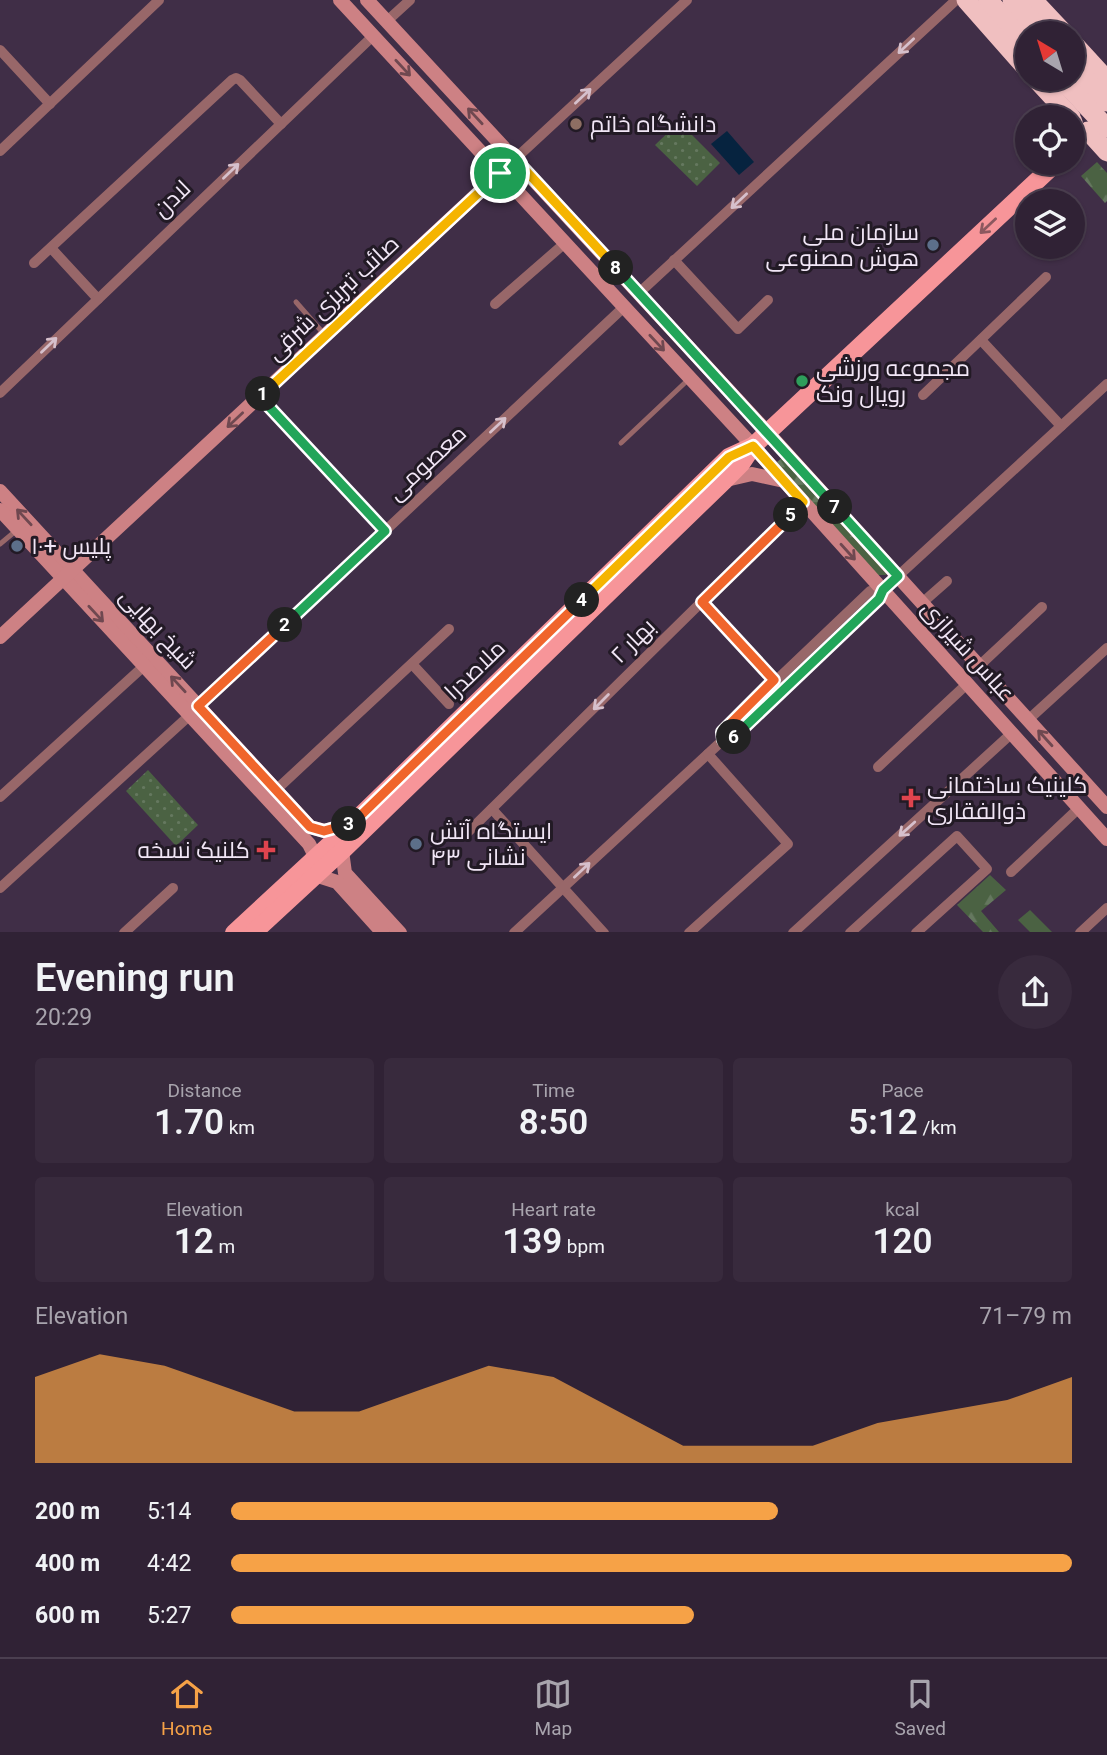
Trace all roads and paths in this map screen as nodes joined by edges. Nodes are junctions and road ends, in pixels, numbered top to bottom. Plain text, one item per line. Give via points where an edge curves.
1 (159, 0) edge
2 (340, 0) edge
3 (367, 0) edge
4 (410, 0) edge
5 (687, 0) edge
6 (956, 0) edge
7 (966, 0) edge
8 (988, 0) edge
9 (1012, 0) edge
10 (1037, 4) edge
11 (387, 21) junction
12 (1032, 21) edge
13 (1041, 21) edge
14 (1053, 21) edge
15 (1015, 28) edge
16 (373, 36) junction
17 (1002, 40) junction
18 (1015, 42) edge
19 (0, 50) edge
20 (1015, 55) edge
21 (1085, 56) edge
22 (1085, 78) edge
23 (1107, 80) edge
24 (1047, 91) edge
25 (1107, 102) edge
26 (50, 104) junction
27 (1060, 105) edge
28 (1107, 114) edge
29 (281, 124) junction
30 (1085, 132) edge
31 (1085, 136) edge
32 (0, 151) edge
33 (1107, 152) edge
34 (515, 159) junction
35 (500, 173) junction
36 (1043, 175) edge
37 (565, 243) junction
38 (51, 248) junction
39 (674, 260) junction
40 (34, 263) dead end
41 (1046, 277) dead end
42 (639, 293) junction
43 (98, 299) junction
44 (768, 300) dead end
45 (296, 302) dead end
46 (495, 304) dead end
47 (624, 307) junction
48 (326, 336) junction
49 (981, 340) junction
50 (690, 378) junction
51 (1107, 384) edge
52 (0, 393) edge
53 (923, 395) dead end
54 (260, 397) junction
55 (1061, 426) junction
56 (768, 433) junction
57 (621, 443) dead end
58 (753, 446) junction
59 (785, 451) junction
60 (771, 466) junction
61 (724, 481) junction
62 (785, 481) junction
63 (0, 491) edge
64 (803, 502) junction
65 (0, 510) edge
66 (18, 529) junction
67 (385, 531) junction
68 (0, 544) edge
69 (69, 575) junction
70 (898, 576) junction
71 (947, 581) dead end
72 (883, 590) junction
73 (702, 602) junction
74 (922, 603) junction
75 (1042, 607) dead end
76 (449, 629) dead end
77 (0, 637) edge
78 (1107, 648) edge
79 (412, 664) junction
80 (144, 666) junction
81 (979, 666) junction
82 (774, 680) junction
83 (967, 684) junction
84 (783, 690) junction
85 (449, 704) dead end
86 (194, 711) junction
87 (1028, 720) junction
88 (1012, 733) junction
89 (723, 740) junction
90 (708, 754) junction
91 (238, 758) junction
92 (878, 767) dead end
93 (276, 790) junction
94 (0, 797) edge
95 (1107, 807) edge
96 (1079, 808) junction
97 (492, 809) junction
98 (353, 823) junction
99 (324, 831) junction
100 (466, 834) dead end
101 (1107, 839) edge
102 (310, 845) junction
103 (342, 857) junction
104 (317, 872) junction
105 (1011, 872) dead end
106 (563, 887) junction
107 (0, 888) edge
108 (173, 888) dead end
109 (1107, 908) edge
110 (125, 932) edge
111 (235, 932) edge
112 (254, 932) edge
113 (382, 932) edge
114 (399, 932) edge
115 (515, 932) edge
116 (603, 932) edge
117 (690, 932) edge
118 (796, 932) edge
119 (851, 932) edge
120 (917, 932) edge
121 (1081, 932) edge

1 - 26 street
2 - 16 main road, عباس شیرازی
3 - 11 main road, عباس شیرازی
4 - 11 street
34 -> 5 street
6 -> 39 street
7 - 17 highway
8 - 15 highway, bridge
9 - 12 highway, bridge
10 - 13 highway
10 - 14 highway
34 -> 11 main road, عباس شیرازی
16 - 29 street, لادن
16 -> 35 main road, عباس شیرازی
17 - 18 highway
17 - 20 highway
19 - 26 street
21 - 23 highway
22 - 25 highway
24 - 27 highway
26 - 32 street
28 - 30 main road
29 - 38 street via 240,80 232,80
43 -> 29 street, لادن
31 - 33 highway
34 - 35 main road, صائب تبریزی شرقی
34 - 42 main road, عباس شیرازی
35 - 37 main road, عباس شیرازی
35 - 48 main road, صائب تبریزی شرقی
36 -> 56 main road, ملاصدرا
37 - 46 street
37 - 47 main road, عباس شیرازی
38 - 40 street
38 - 43 street
39 - 42 street
39 - 44 street via 738,329
41 - 49 street
42 - 56 main road, عباس شیرازی
52 -> 43 street, لادن
45 - 48 lane
47 -> 50 main road, عباس شیرازی
67 -> 47 street, معصومی
48 - 54 main road, صائب تبریزی شرقی
49 - 53 street
49 - 55 street
50 - 57 lane
50 - 58 main road, عباس شیرازی
51 - 55 street
54 - 67 street
54 -> 69 main road, صائب تبریزی شرقی
55 - 70 street
56 - 58 main road, ملاصدرا
56 - 59 main road, عباس شیرازی
58 - 60 main road, عباس شیرازی
58 - 61 main road, ملاصدرا
58 - 98 main road, ملاصدرا via 729,457
59 - 60 main road via 774,454
59 - 70 main road, عباس شیرازی
60 - 62 main road, عباس شیرازی
61 - 62 main road via 752,474
61 - 103 main road, ملاصدرا
62 - 64 main road, عباس شیرازی
69 -> 63 main road, شیخ بهایی
64 -> 72 main road, عباس شیرازی
64 - 73 street, بهار ۲
65 - 66 main road, شیخ بهایی
66 - 68 lane
66 - 69 main road, شیخ بهایی
67 - 86 street, معصومی
69 - 77 main road, صائب تبریزی شرقی
69 -> 80 main road, شیخ بهایی
86 -> 69 main road, شیخ بهایی
70 - 72 main road
70 - 74 main road, عباس شیرازی
71 - 74 street
72 - 82 street via 870,591
72 - 83 main road, عباس شیرازی
72 - 84 street via 879,599
73 - 82 street
73 -> 97 street, بهار ۲
74 - 81 main road, عباس شیرازی
75 - 81 street
76 - 79 street
78 - 87 street
79 - 85 street
79 - 93 street
80 - 86 main road, شیخ بهایی
80 - 94 street
81 - 87 main road, عباس شیرازی
82 - 84 street
82 - 89 street via 722,732
83 - 88 main road, عباس شیرازی
83 - 92 street
84 - 89 street via 731,739
86 - 91 main road, شیخ بهایی
86 - 107 street, معصومی
95 -> 87 main road, عباس شیرازی
88 - 96 main road, عباس شیرازی
88 -> 118 street
89 - 90 street
106 -> 90 street
90 - 117 street via 788,844
91 - 93 main road, شیخ بهایی
91 - 102 main road, شیخ بهایی
93 - 99 main road, شیخ بهایی via 310,827
96 - 101 main road, عباس شیرازی
96 - 105 street
97 - 100 street, بهار ۲
97 - 106 street
98 - 99 main road
98 - 104 main road, ملاصدرا
99 - 102 main road
102 - 104 main road
103 - 104 main road, ملاصدرا
103 - 114 main road via 345,873
104 - 111 main road, ملاصدرا
104 - 112 main road, ملاصدرا
104 - 113 main road via 337,881
106 - 115 street
106 - 116 street
108 - 110 street
109 - 121 street
119 - 120 street via 957,836 987,869

